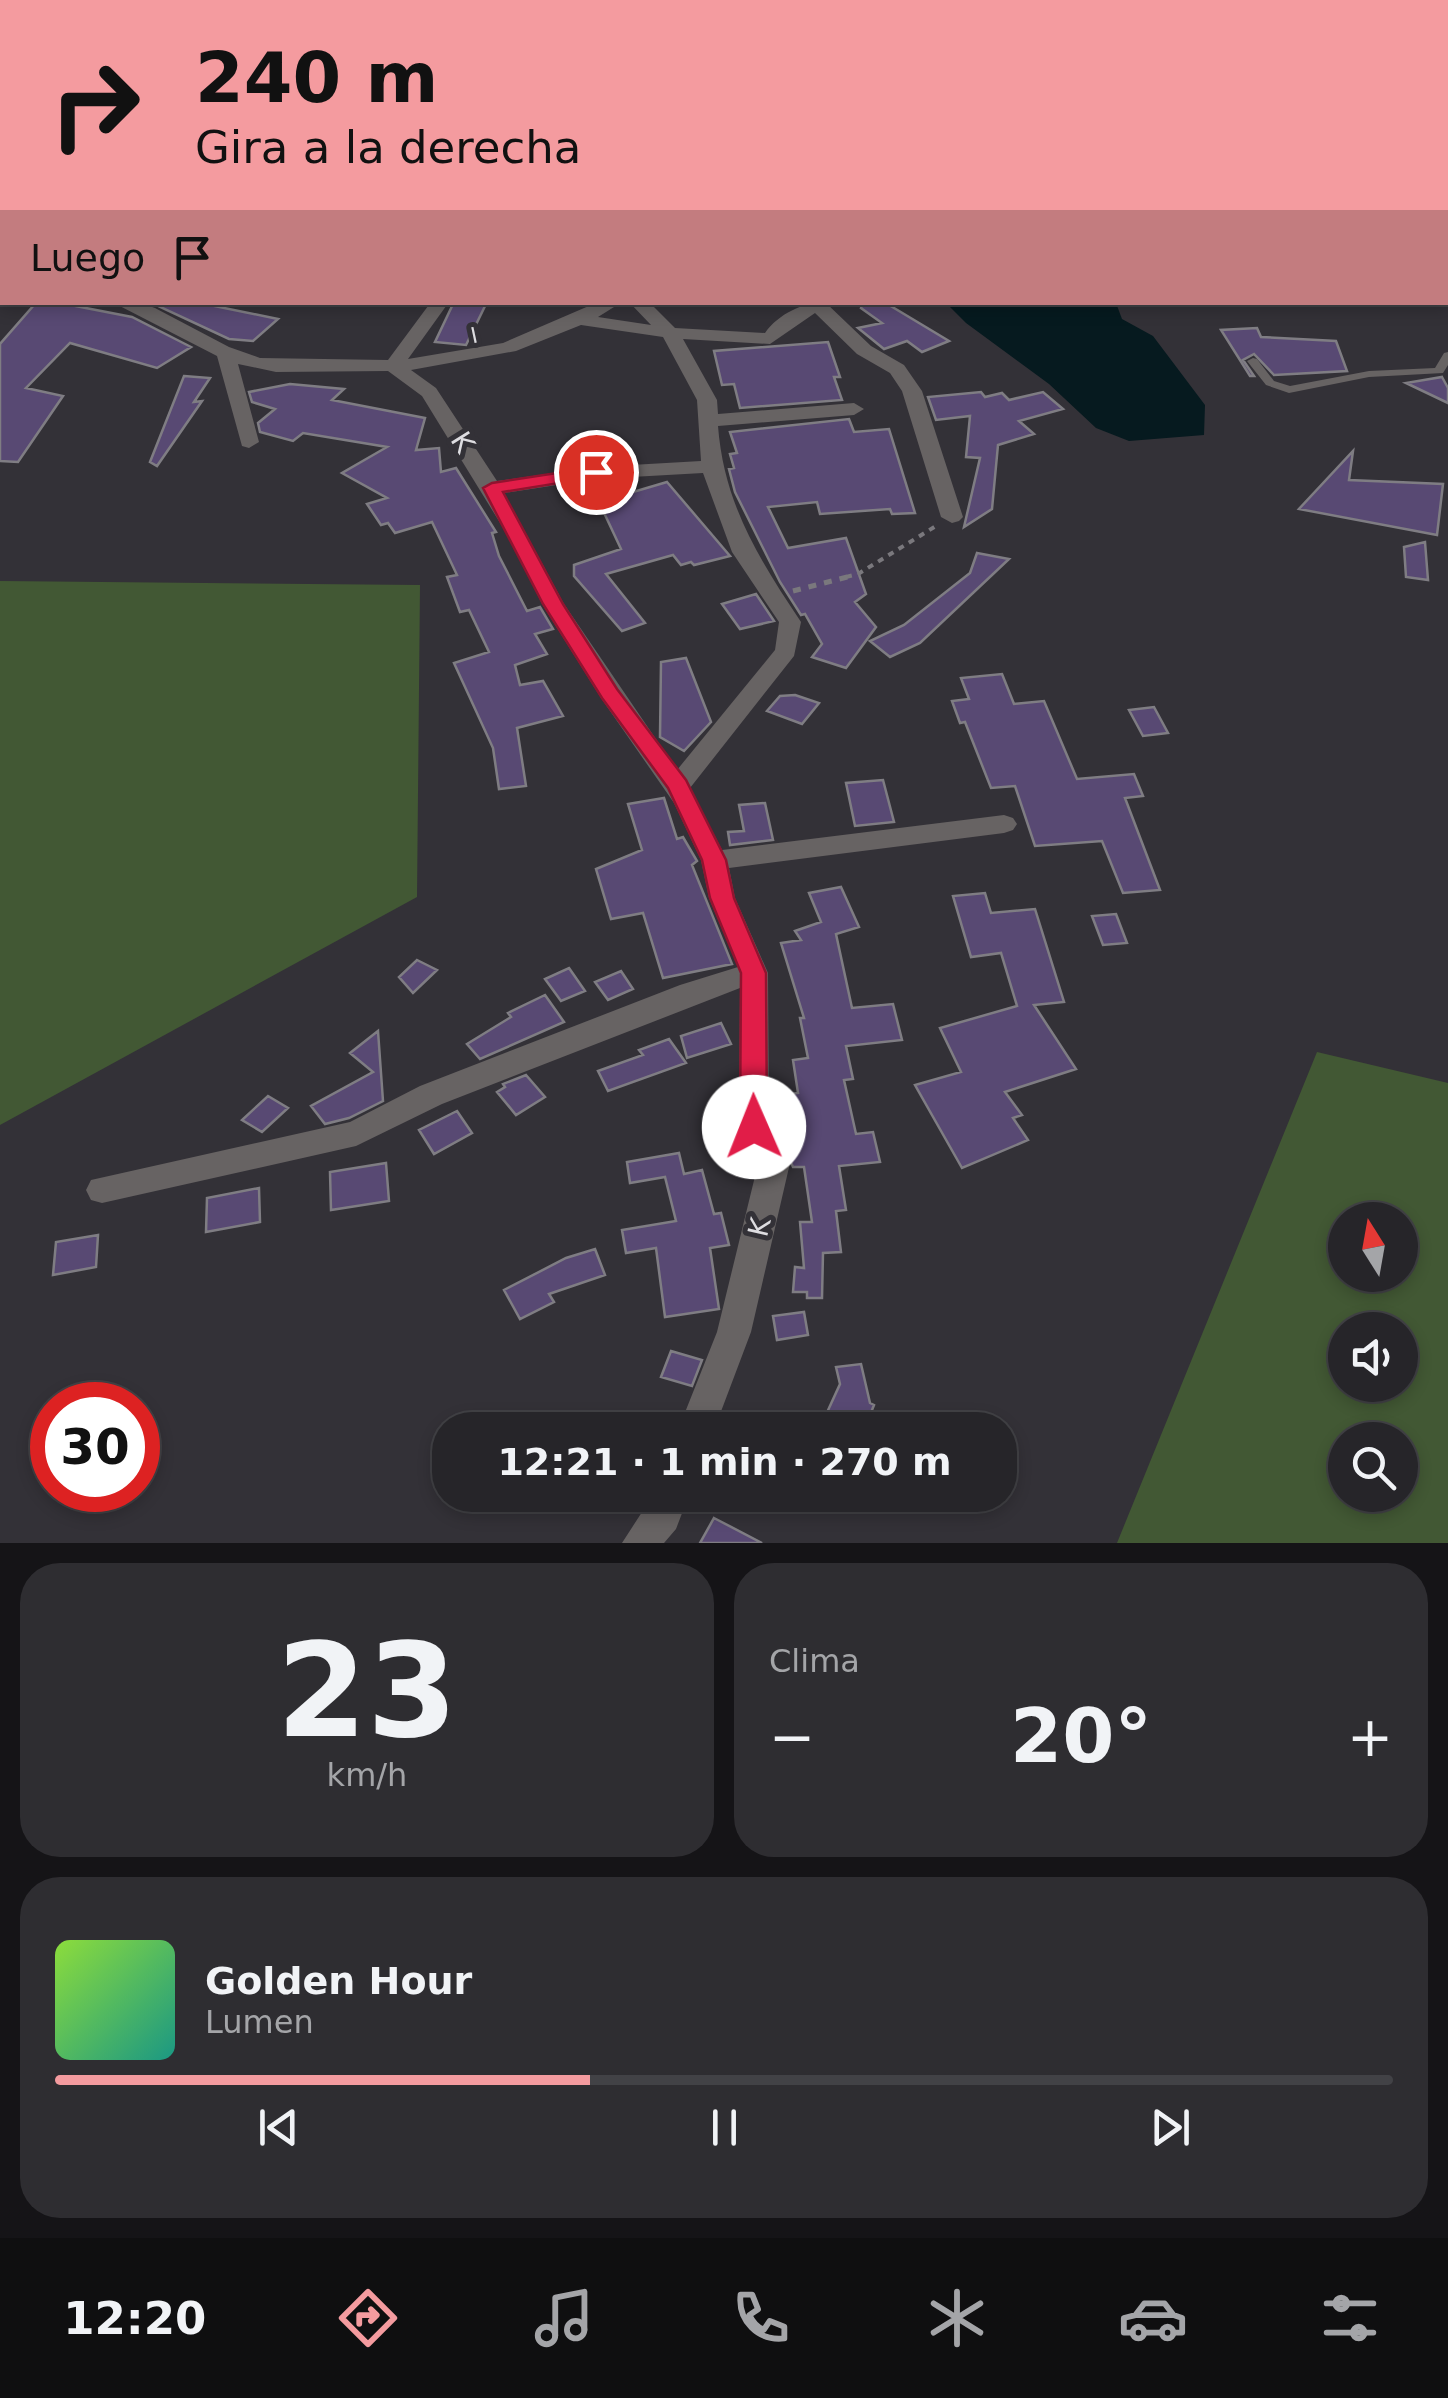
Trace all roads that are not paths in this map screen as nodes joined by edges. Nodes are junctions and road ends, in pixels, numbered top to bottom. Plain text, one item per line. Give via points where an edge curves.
1 (129, 305) edge
2 (438, 305) edge
3 (608, 305) edge
4 (641, 305) edge
5 (813, 305) edge
6 (816, 305) edge
7 (581, 320) junction
8 (670, 333) junction
9 (226, 354) junction
10 (1448, 355) edge
11 (1253, 361) dead end
12 (394, 366) junction
13 (854, 409) dead end
14 (708, 422) junction
15 (249, 442) dead end
16 (711, 466) junction
17 (492, 488) junction
18 (952, 517) road end
19 (678, 785) junction
20 (1004, 824) dead end
21 (714, 860) junction
22 (754, 973) junction
23 (102, 1190) dead end
24 (703, 1412) edge
25 (665, 1512) edge
26 (640, 1543) edge

1 - 9 street, I
2 - 12 street
3 - 7 street, I
4 - 8 street
5 - 8 street via 770,339
6 - 18 street via 864,350 897,370 912,391
7 - 8 street
7 - 12 street, I via 469,360
8 - 14 street via 707,400
9 - 12 street, I via 260,364
9 - 15 street
10 - 11 lane via 1439,371 1368,374 1289,390 1270,383
12 - 17 street, K via 429,392
13 - 14 street
14 - 16 street
16 - 17 street via 596,472
16 - 19 street via 743,552 790,622 786,651
17 - 19 street, K via 609,694
19 - 21 street, K
20 - 21 street
21 - 22 street, K via 722,898
22 - 23 street via 431,1095 356,1133
22 - 24 street, K via 754,1127 774,1164 734,1332
25 - 26 street

